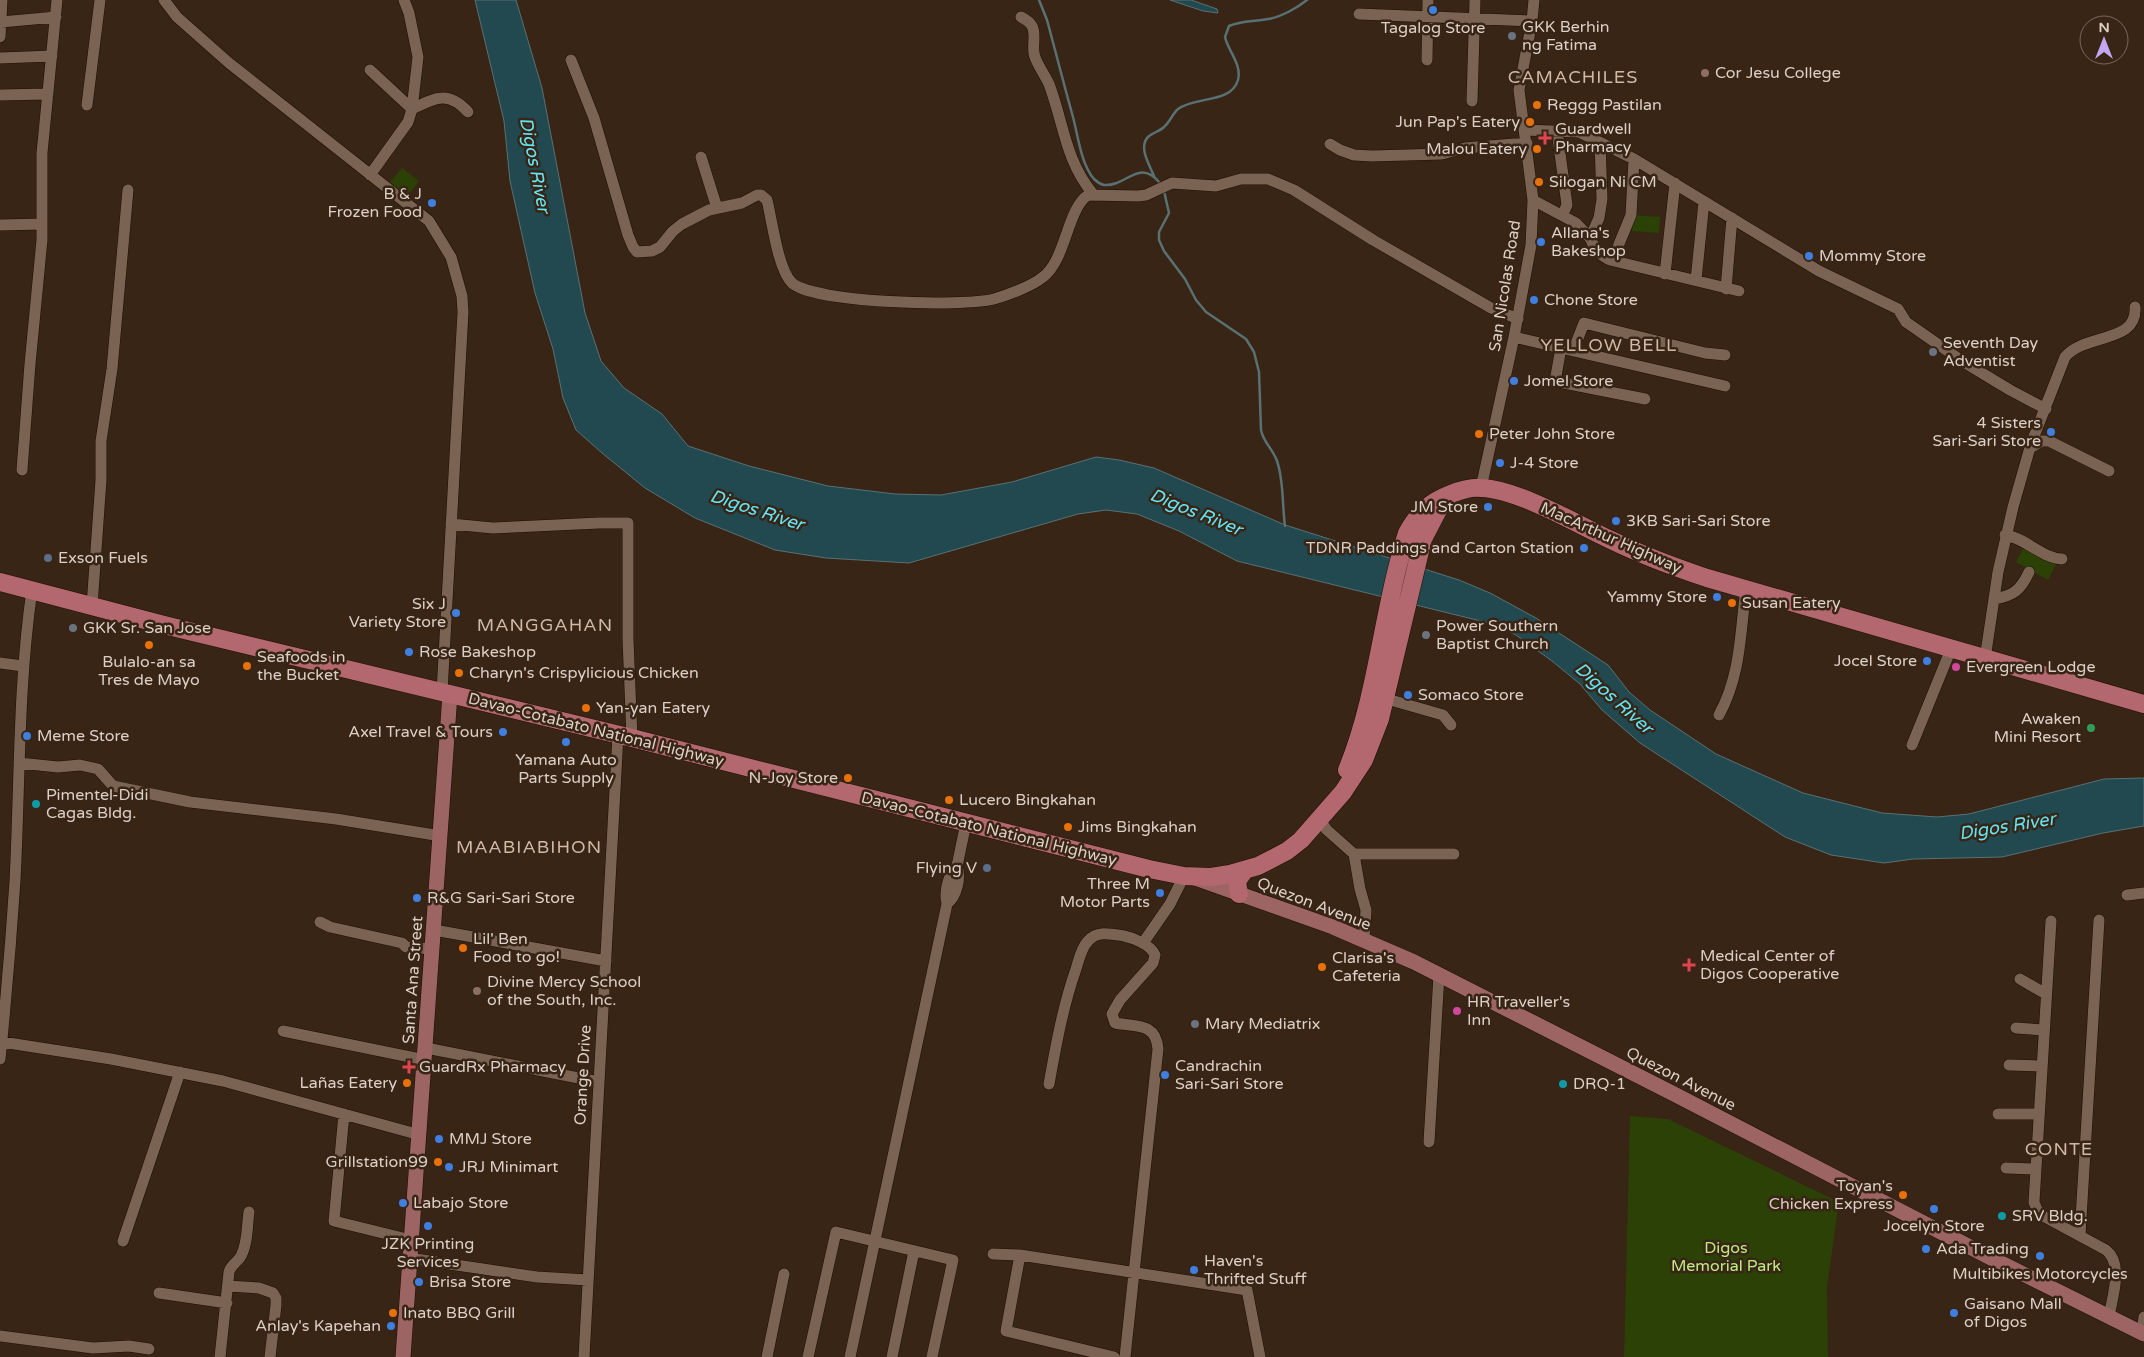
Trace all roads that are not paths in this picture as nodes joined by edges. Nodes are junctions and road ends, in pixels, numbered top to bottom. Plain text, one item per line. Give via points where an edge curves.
1 (2, 0) edge
2 (57, 0) edge
3 (100, 0) edge
4 (164, 0) edge
5 (404, 0) edge
6 (1428, 0) edge
7 (1475, 0) edge
8 (1534, 0) edge
9 (1359, 14) dead end
10 (56, 17) junction
11 (1020, 17) dead end
12 (1428, 17) junction
13 (1474, 18) junction
14 (1532, 21) junction
15 (1, 22) edge
16 (0, 37) edge
17 (52, 56) junction
18 (0, 58) edge
19 (571, 60) dead end
20 (1427, 60) dead end
21 (370, 70) dead end
22 (48, 94) junction
23 (0, 95) edge
24 (1472, 101) dead end
25 (87, 105) dead end
26 (412, 109) junction
27 (468, 112) dead end
28 (1524, 130) junction
29 (1557, 131) junction
30 (1527, 143) junction
31 (1600, 143) junction
32 (1330, 144) dead end
33 (701, 158) dead end
34 (1634, 159) junction
35 (370, 175) junction
36 (1675, 183) junction
37 (128, 190) dead end
38 (1093, 194) junction
39 (1533, 200) junction
40 (1704, 202) junction
41 (717, 208) junction
42 (1563, 214) junction
43 (1732, 218) junction
44 (42, 224) junction
45 (0, 225) edge
46 (1590, 238) junction
47 (1615, 261) junction
48 (1665, 274) junction
49 (1696, 280) junction
50 (1726, 289) junction
51 (1739, 290) dead end
52 (2135, 307) dead end
53 (1518, 319) junction
54 (1514, 337) junction
55 (1567, 349) junction
56 (1725, 356) dead end
57 (1725, 386) dead end
58 (1645, 399) dead end
59 (2046, 409) junction
60 (2030, 448) junction
61 (22, 470) dead end
62 (2109, 471) dead end
63 (1482, 488) junction
64 (451, 524) junction
65 (2005, 535) junction
66 (2062, 559) dead end
67 (2029, 572) dead end
68 (0, 582) edge
69 (1746, 589) junction
70 (32, 590) junction
71 (1994, 599) junction
72 (92, 606) junction
73 (1951, 649) junction
74 (1986, 659) junction
75 (0, 662) edge
76 (24, 666) junction
77 (446, 693) junction
78 (1379, 696) junction
79 (2144, 704) edge
80 (1719, 715) dead end
81 (1451, 725) dead end
82 (625, 737) junction
83 (1912, 746) dead end
84 (19, 763) junction
85 (1325, 814) junction
86 (966, 823) junction
87 (440, 836) junction
88 (1354, 854) junction
89 (1454, 854) dead end
90 (1245, 870) junction
91 (1188, 877) junction
92 (2144, 893) edge
93 (1239, 894) junction
94 (2127, 896) dead end
95 (2099, 920) dead end
96 (2051, 921) dead end
97 (320, 922) dead end
98 (434, 930) junction
99 (1364, 941) junction
100 (1143, 943) junction
101 (433, 949) junction
102 (606, 961) junction
103 (1439, 975) junction
104 (2020, 979) dead end
105 (2046, 994) junction
106 (2016, 1028) dead end
107 (2043, 1030) junction
108 (283, 1031) dead end
109 (2, 1042) junction
110 (426, 1054) junction
111 (0, 1059) edge
112 (2009, 1065) dead end
113 (2041, 1066) junction
114 (180, 1072) junction
115 (599, 1082) junction
116 (1049, 1084) dead end
117 (344, 1114) junction
118 (1998, 1114) dead end
119 (2039, 1114) junction
120 (420, 1135) junction
121 (1429, 1142) dead end
122 (2006, 1168) dead end
123 (2036, 1169) junction
124 (249, 1212) dead end
125 (2080, 1235) junction
126 (411, 1240) junction
127 (123, 1241) dead end
128 (875, 1241) junction
129 (914, 1251) junction
130 (993, 1254) dead end
131 (1020, 1255) junction
132 (409, 1258) junction
133 (784, 1274) dead end
134 (1134, 1274) junction
135 (588, 1280) junction
136 (228, 1286) junction
137 (159, 1293) dead end
138 (227, 1303) junction
139 (2109, 1317) junction
140 (2144, 1317) edge
141 (2143, 1334) edge
142 (0, 1336) edge
143 (149, 1349) dead end
144 (220, 1357) edge
145 (270, 1357) edge
146 (403, 1357) edge
147 (584, 1357) edge
148 (767, 1357) edge
149 (808, 1357) edge
150 (850, 1357) edge
151 (892, 1357) edge
152 (932, 1357) edge
153 (1114, 1357) edge
154 (1125, 1357) edge
155 (1260, 1357) edge

1 - 15 street
2 - 10 street
3 - 25 street
4 - 35 street via 177,17 229,63
5 - 26 street via 418,57
6 - 12 street
7 - 13 street
8 - 14 street, San Nicolas Road
9 - 12 street
10 - 15 street
10 - 17 street
11 - 38 street via 1032,26 1034,56 1049,84 1074,165
12 - 13 street
12 - 20 street
13 - 14 street
13 - 24 street
14 - 28 street, San Nicolas Road via 1519,80
15 - 16 street
17 - 18 street
17 - 22 street
19 - 41 street via 594,118 628,235 637,252 660,247 682,224
21 - 26 street
22 - 23 street
22 - 44 street via 42,153
26 - 27 street via 444,97 453,99
26 - 35 street via 408,122
28 - 29 street
28 - 30 street, San Nicolas Road
29 - 31 street via 1579,132
29 - 42 street via 1567,205
30 - 32 street via 1464,148 1442,154 1372,156 1354,154
30 - 39 street, San Nicolas Road
31 - 34 street
31 - 46 street via 1602,199 1599,218
33 - 41 street
34 - 36 street
34 - 47 street via 1631,215
35 - 64 street via 429,221 451,257 462,296
36 - 40 street
36 - 48 street
37 - 72 street via 112,369 100,442 101,480
38 - 41 street via 1080,202 1057,259 1043,277 1005,295 978,301 860,300 798,288 782,267 764,196 757,195 742,203
38 - 53 street via 1138,196 1172,183 1216,186 1241,179 1268,179 1294,190 1491,308
39 - 42 street
39 - 53 street, San Nicolas Road via 1531,245
40 - 43 street
40 - 49 street
42 - 46 street
43 - 50 street
43 - 59 street via 1819,271 1898,309 1906,322 1962,361
44 - 45 street
44 - 61 street
46 - 47 street via 1602,256
47 - 48 street
48 - 49 street
49 - 50 street
50 - 51 street
52 - 59 street via 2133,320 2124,331 2071,350 2063,362
53 - 54 street, San Nicolas Road
54 - 55 street
54 - 63 street, San Nicolas Road
55 - 56 street via 1584,323
55 - 57 street
55 - 58 street via 1556,376 1559,382
59 - 60 street
60 - 62 street via 2049,441
60 - 65 street
63 - 69 highway, MacArthur Highway via 1508,492 1655,560
63 - 78 highway, MacArthur Highway via 1465,489 1430,504 1407,534 1408,559
64 - 77 street
64 - 82 street, Orange Drive via 493,528 628,523
65 - 66 street via 2014,536
65 - 71 street
67 - 71 street via 2014,594
68 - 70 highway, Davao-Cotabato National Highway
69 - 73 highway, MacArthur Highway
69 - 80 street via 1737,667
70 - 72 highway, Davao-Cotabato National Highway
70 - 76 street
71 - 74 street
72 - 77 highway, Davao-Cotabato National Highway
73 - 74 highway, MacArthur Highway
73 - 83 street
74 - 79 highway, MacArthur Highway
75 - 76 street
76 - 84 street
77 - 82 highway, Davao-Cotabato National Highway
77 - 87 main road, Santa Ana Street
78 - 81 street via 1443,715
78 - 85 highway, MacArthur Highway
82 - 86 highway, Davao-Cotabato National Highway
82 - 102 street, Orange Drive
84 - 87 street via 58,767 80,765 98,769 113,786 190,802 336,819
84 - 109 street via 14,889
85 - 88 street via 1327,830
85 - 90 highway, MacArthur Highway via 1287,851
86 - 91 highway, Davao-Cotabato National Highway
86 - 128 street via 954,898 947,904
87 - 98 main road, Santa Ana Street
88 - 89 street
88 - 99 street via 1366,910
90 - 91 highway, MacArthur Highway via 1211,877
90 - 93 highway via 1237,882
91 - 93 main road, Quezon Avenue
91 - 100 street
92 - 94 street
93 - 99 main road, Quezon Avenue
95 - 125 street
96 - 105 street
97 - 101 street via 406,946
98 - 101 main road, Santa Ana Street
98 - 102 street
99 - 103 main road, Quezon Avenue
100 - 116 street via 1127,936 1106,933 1088,940 1063,1007
100 - 134 street via 1154,952 1155,959 1112,1014 1115,1023 1151,1031 1157,1042
101 - 110 main road, Santa Ana Street
102 - 115 street, Orange Drive
103 - 121 street
103 - 139 main road, Quezon Avenue
104 - 105 street
105 - 107 street
106 - 107 street
107 - 113 street
108 - 110 street
109 - 111 street
109 - 114 street
110 - 115 street
110 - 120 main road, Santa Ana Street
112 - 113 street
113 - 119 street
114 - 117 street
114 - 127 street
115 - 135 street, Orange Drive
117 - 120 street
117 - 126 street via 334,1222
118 - 119 street
119 - 123 street
120 - 126 main road, Santa Ana Street
122 - 123 street
123 - 125 street via 2034,1202 2037,1210
124 - 136 street via 244,1249 230,1268
125 - 139 street via 2110,1252 2114,1261
126 - 132 main road, Santa Ana Street
128 - 129 street
128 - 149 street via 836,1232
128 - 150 street
129 - 151 street
129 - 152 street via 953,1260
130 - 131 street
131 - 134 street
131 - 153 street via 1006,1332
132 - 135 street via 528,1276
132 - 146 main road, Santa Ana Street
133 - 148 street
134 - 154 street
134 - 155 street via 1247,1290
135 - 147 street, Orange Drive
136 - 138 street
136 - 145 street via 259,1288 273,1293 276,1298
137 - 138 street
138 - 144 street
139 - 141 main road, Quezon Avenue
140 - 141 street
142 - 143 street via 93,1348 129,1346

